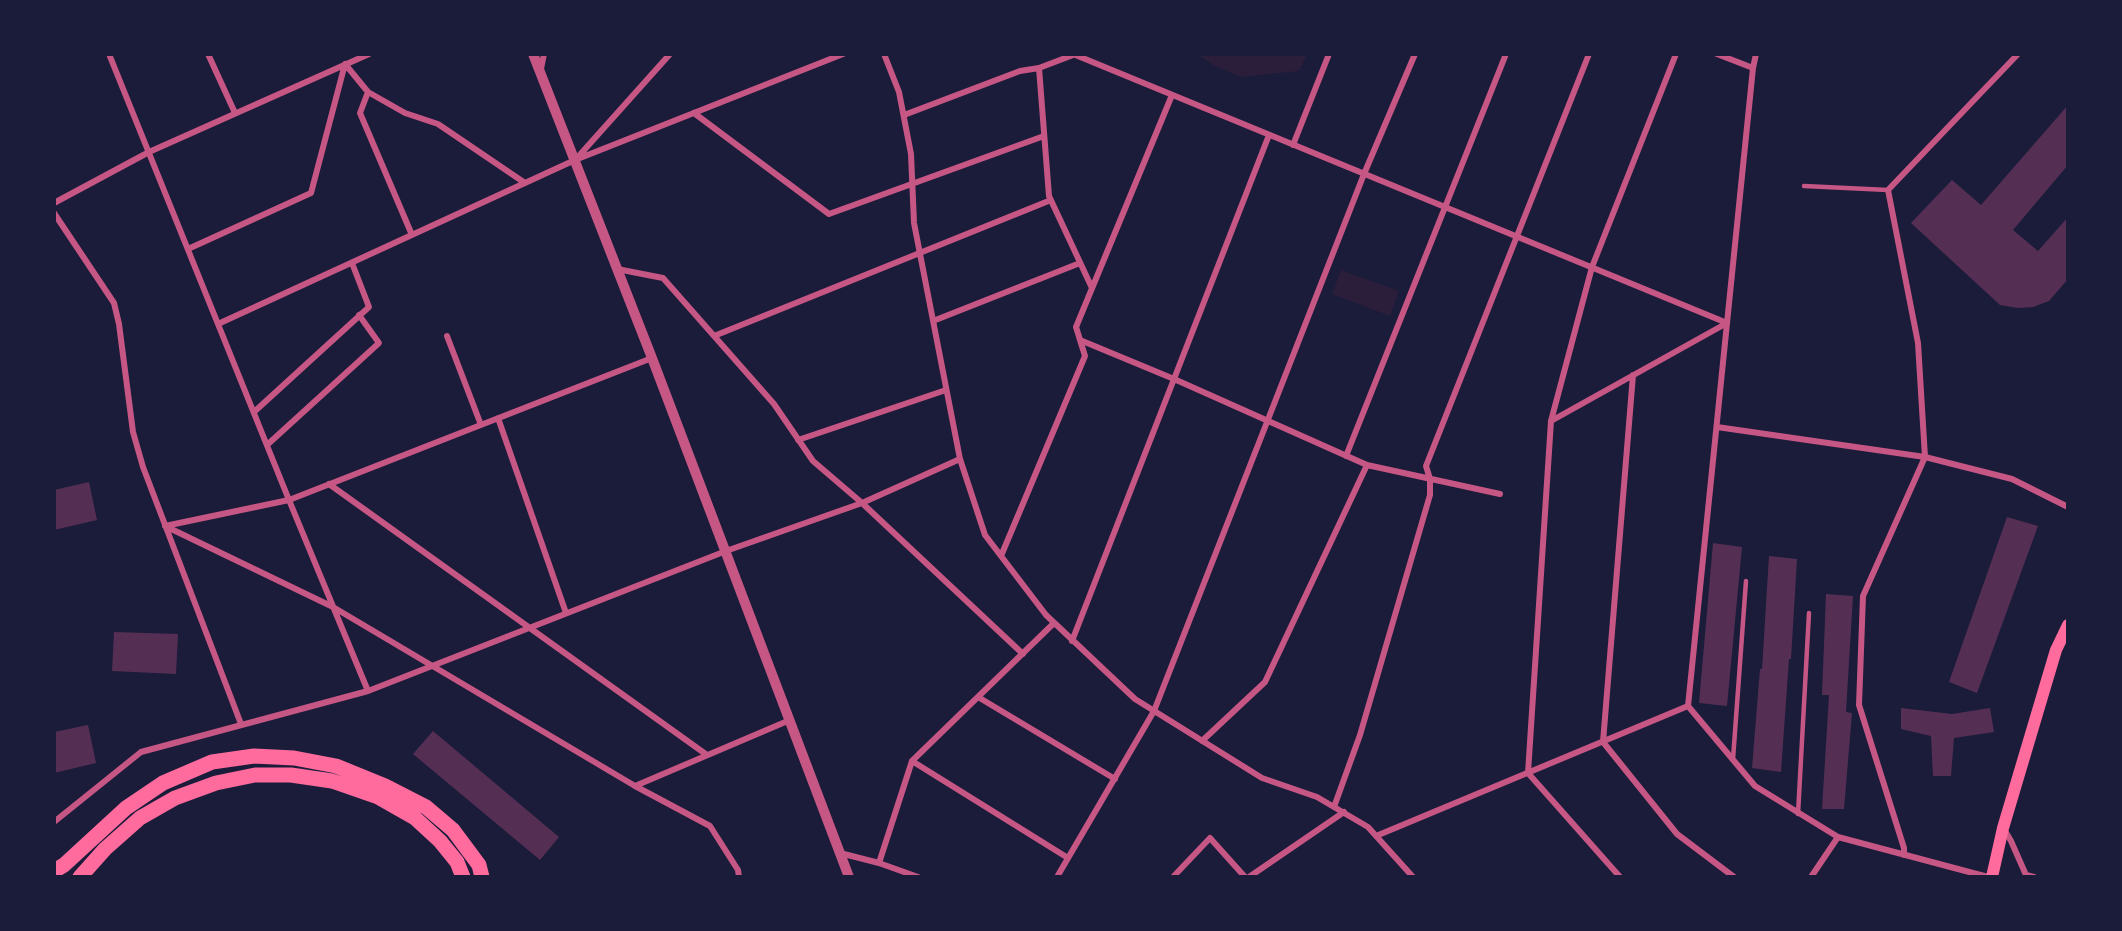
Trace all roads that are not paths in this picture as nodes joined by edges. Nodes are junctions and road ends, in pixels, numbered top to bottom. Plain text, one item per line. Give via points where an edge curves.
1 (109, 54) edge
2 (208, 54) edge
3 (369, 54) edge
4 (533, 54) edge
5 (544, 54) edge
6 (670, 54) edge
7 (843, 54) edge
8 (884, 54) edge
9 (1329, 54) edge
10 (1414, 54) edge
11 (1506, 54) edge
12 (1589, 54) edge
13 (1676, 54) edge
14 (1717, 54) edge
15 (1756, 54) edge
16 (2018, 54) edge
17 (1073, 55) edge
18 (345, 64) junction
19 (1039, 68) junction
20 (1753, 68) junction
21 (541, 73) junction
22 (368, 92) junction
23 (1172, 95) junction
24 (235, 113) junction
25 (694, 113) junction
26 (904, 115) junction
27 (1269, 135) junction
28 (1044, 136) junction
29 (1293, 145) junction
30 (149, 152) junction
31 (575, 160) junction
32 (1364, 174) junction
33 (525, 183) junction
34 (912, 185) junction
35 (1804, 186) dead end
36 (1888, 190) junction
37 (1051, 200) junction
38 (54, 203) edge
39 (1444, 207) junction
40 (54, 213) edge
41 (412, 235) junction
42 (1517, 237) junction
43 (188, 249) junction
44 (920, 252) junction
45 (352, 263) junction
46 (1080, 263) junction
47 (1592, 267) junction
48 (617, 269) junction
49 (1092, 288) junction
50 (359, 315) junction
51 (933, 321) junction
52 (1727, 323) junction
53 (218, 324) junction
54 (447, 336) dead end
55 (714, 336) junction
56 (1080, 340) junction
57 (652, 358) junction
58 (1633, 375) junction
59 (1174, 379) junction
60 (946, 390) junction
61 (254, 412) junction
62 (498, 418) junction
63 (1268, 420) junction
64 (1551, 421) junction
65 (482, 425) junction
66 (1717, 427) junction
67 (798, 440) junction
68 (267, 445) junction
69 (1346, 456) junction
70 (1924, 457) junction
71 (960, 459) junction
72 (1367, 465) junction
73 (1430, 479) junction
74 (329, 484) junction
75 (1500, 494) dead end
76 (289, 500) junction
77 (862, 503) junction
78 (2068, 507) edge
79 (165, 526) junction
80 (726, 551) junction
81 (1001, 556) junction
82 (1746, 581) dead end
83 (333, 607) junction
84 (566, 613) junction
85 (1809, 613) dead end
86 (1054, 623) junction
87 (2068, 625) edge
88 (529, 628) junction
89 (1072, 640) junction
90 (1023, 654) junction
91 (431, 665) junction
92 (368, 691) junction
93 (978, 697) junction
94 (1688, 706) junction
95 (1154, 711) junction
96 (790, 720) junction
97 (241, 724) junction
98 (1202, 741) junction
99 (1603, 742) junction
100 (706, 755) junction
101 (1732, 759) junction
102 (912, 761) junction
103 (1528, 773) junction
104 (1115, 779) junction
105 (635, 786) junction
106 (1334, 807) junction
107 (1344, 812) junction
108 (1798, 814) junction
109 (54, 822) edge
110 (2003, 828) junction
111 (1376, 836) junction
112 (1838, 837) junction
113 (840, 853) junction
114 (1904, 855) junction
115 (1068, 858) junction
116 (879, 863) junction
117 (54, 871) edge
118 (80, 877) edge
119 (463, 877) edge
120 (482, 877) edge
121 (739, 877) edge
122 (849, 877) edge
123 (918, 877) edge
124 (1057, 877) edge
125 (1173, 877) edge
126 (1247, 877) edge
127 (1413, 877) edge
128 (1620, 877) edge
129 (1734, 877) edge
130 (1811, 877) edge
131 (1988, 877) edge
132 (1992, 877) edge
133 (2034, 877) edge

1 - 30 street
2 - 24 street
3 - 18 street
4 - 21 street
5 - 21 street
6 - 31 street
7 - 25 street
8 - 26 street
9 - 29 street
10 - 32 street
11 - 39 street
12 - 42 street
13 - 47 street
14 - 20 street
15 - 20 street
16 - 36 street
17 - 19 street
17 - 23 street
18 - 22 street
18 - 24 street
18 - 43 street via 311,193
19 - 26 street via 1020,71
19 - 28 street
20 - 52 street
21 - 31 street
22 - 33 street via 405,113 438,124
22 - 41 street via 360,113
23 - 27 street
23 - 49 street
24 - 30 street
25 - 31 street
25 - 34 street via 828,214
26 - 34 street
27 - 29 street
27 - 59 street
28 - 34 street
28 - 37 street
29 - 32 street
30 - 38 street
30 - 43 street
31 - 33 street
31 - 48 street
32 - 39 street
32 - 63 street
33 - 41 street
34 - 44 street
35 - 36 lane
36 - 70 street via 1918,343
37 - 44 street
37 - 46 street
39 - 42 street
39 - 69 street
40 - 79 street via 114,303 133,432
41 - 45 street
42 - 47 street
42 - 73 street via 1426,466
43 - 53 street
44 - 51 street
44 - 55 street
45 - 50 street via 369,307
45 - 53 street
46 - 49 street
46 - 51 street
47 - 52 street
47 - 64 street
48 - 55 street via 663,278
48 - 57 street
49 - 56 street via 1076,327
50 - 61 street
50 - 68 street via 380,343
51 - 60 street
52 - 58 street
52 - 66 street
53 - 61 street
54 - 65 street
55 - 67 street via 774,404
56 - 59 street
56 - 81 street via 1085,356
57 - 62 street
57 - 80 street
58 - 64 street
58 - 99 street
59 - 63 street
59 - 89 street
60 - 67 street
60 - 71 street
61 - 68 street
62 - 65 street
62 - 84 street
63 - 69 street
63 - 95 street
64 - 103 street
65 - 74 street
66 - 70 street
66 - 94 street
67 - 77 street via 813,461
68 - 76 street
69 - 72 street
70 - 78 street via 2012,479
70 - 114 street via 1863,596 1859,705
71 - 77 street
71 - 81 street via 985,535
72 - 73 street
72 - 98 street via 1265,682
73 - 75 street
73 - 106 street via 1430,495 1363,724
74 - 76 street
74 - 88 street
76 - 79 street
76 - 83 street
77 - 80 street
77 - 90 street
79 - 83 street
79 - 97 street
80 - 84 street
80 - 96 street
81 - 86 street
82 - 101 lane
83 - 91 street
83 - 92 street
84 - 88 street
85 - 108 lane
86 - 89 street
86 - 90 street
87 - 110 main road via 2056,650
88 - 91 street
88 - 100 street
89 - 95 street via 1135,699
90 - 93 street
91 - 92 street
91 - 105 street
92 - 97 street
93 - 102 street
93 - 104 street
94 - 99 street
94 - 101 street
95 - 98 street
95 - 104 street
96 - 100 street
96 - 113 street
97 - 109 street via 141,752
98 - 106 street via 1262,778
99 - 103 street
99 - 129 street via 1677,834
100 - 105 street
101 - 108 street via 1755,786
102 - 115 street
102 - 116 street
103 - 111 street
103 - 128 street
104 - 115 street
105 - 121 street via 710,826
106 - 107 street
107 - 111 street
107 - 126 street
108 - 112 street
110 - 132 main road
110 - 133 street via 2026,875
111 - 127 street
112 - 114 street
112 - 130 street
113 - 116 street
113 - 122 street
114 - 131 street
115 - 124 street
116 - 123 street
117 - 120 main road via 126,808 163,783 212,762 254,756 336,766 426,807 453,830 479,865
118 - 119 main road via 140,818 175,798 216,783 255,775 332,781 378,797 415,818 440,841 457,862
125 - 126 street via 1210,838

